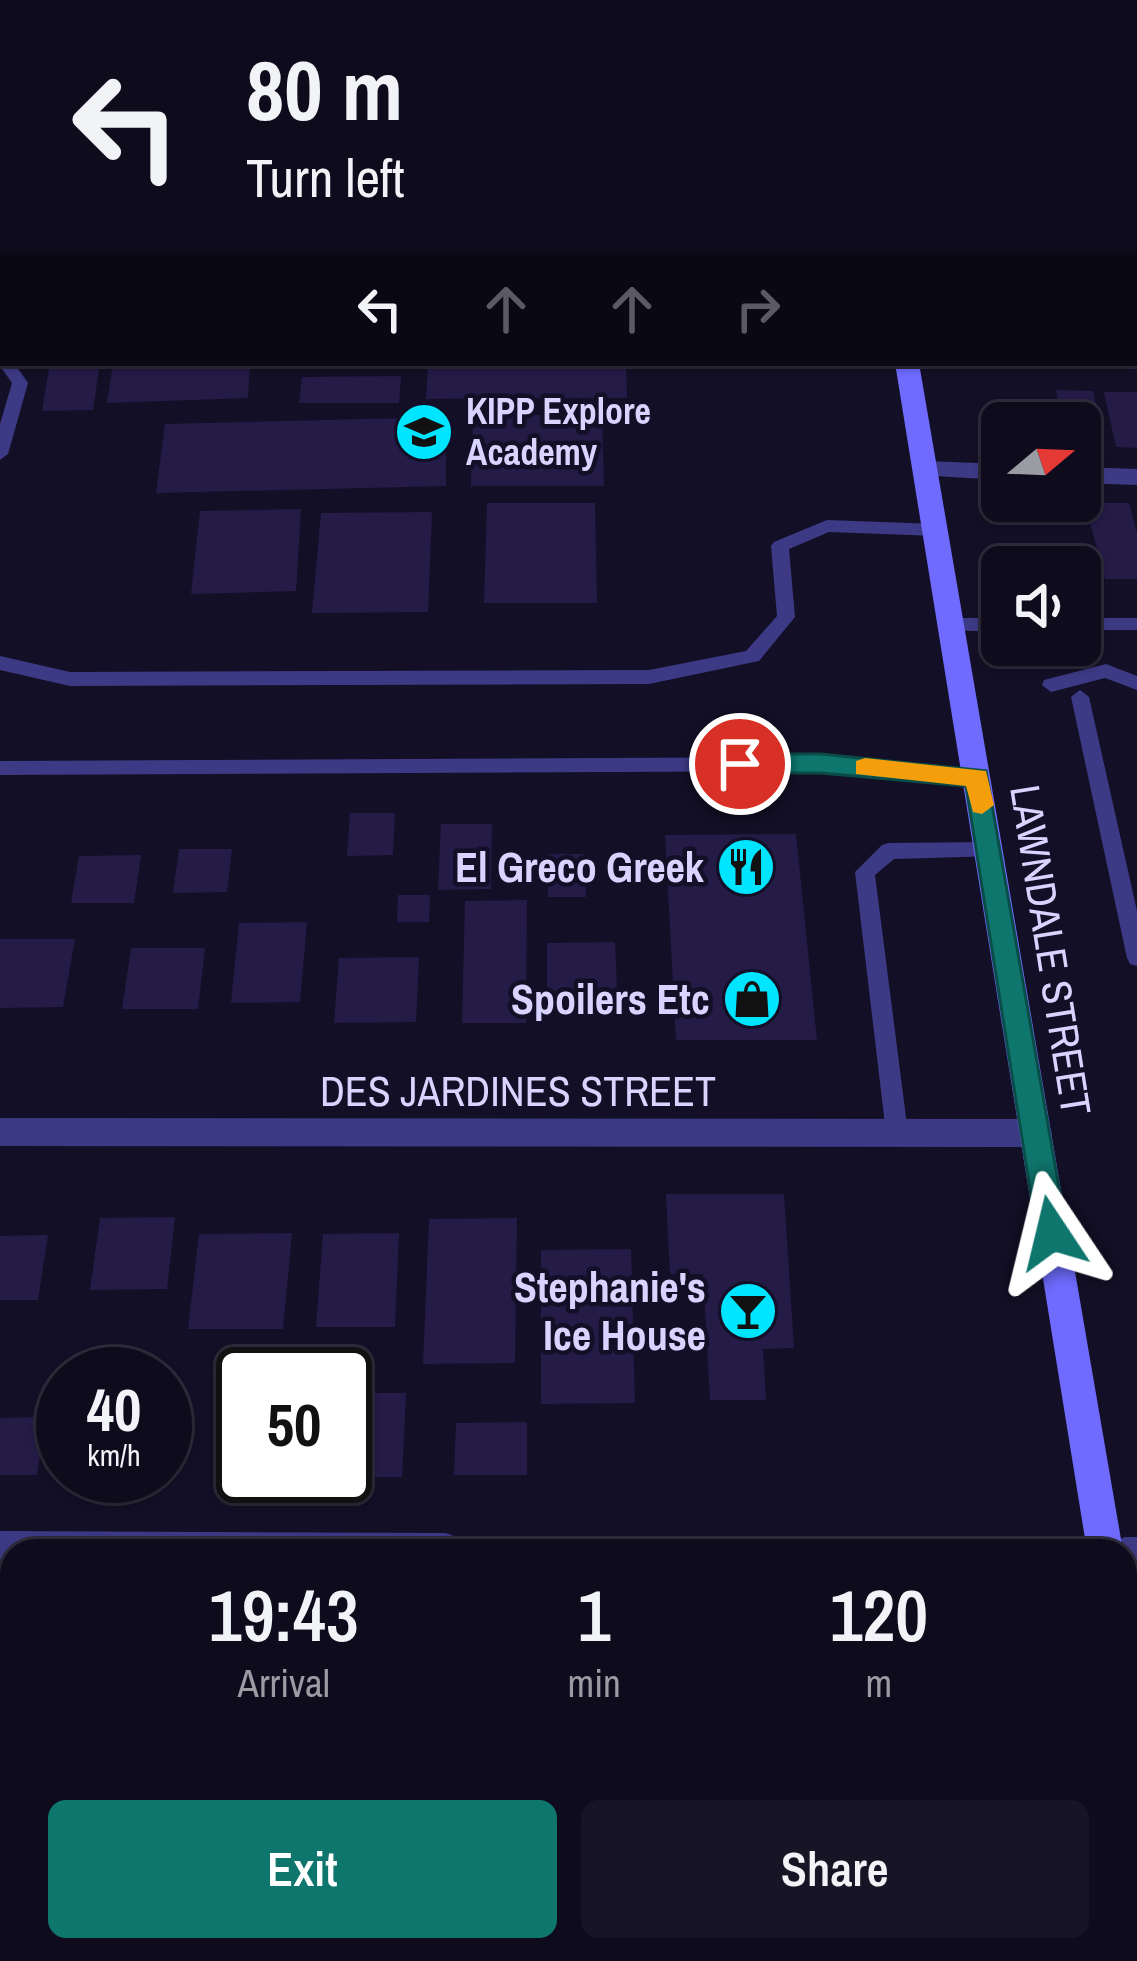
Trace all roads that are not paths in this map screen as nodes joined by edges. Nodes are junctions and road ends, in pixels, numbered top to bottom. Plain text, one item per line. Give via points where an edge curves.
1 (8, 366) edge
2 (908, 366) edge
3 (0, 454) edge
4 (926, 469) junction
5 (981, 471) edge
6 (1101, 476) edge
7 (1137, 477) edge
8 (937, 530) junction
9 (1101, 624) edge
10 (1137, 624) edge
11 (981, 625) edge
12 (952, 626) junction
13 (0, 663) edge
14 (1137, 683) edge
15 (1051, 685) dead end
16 (1080, 697) dead end
17 (0, 768) edge
18 (977, 778) junction
19 (989, 850) junction
20 (1137, 958) edge
21 (0, 1132) edge
22 (1036, 1132) junction
23 (897, 1133) junction
24 (1103, 1539) edge

1 - 3 lane via 20,383
2 - 4 main road, LAWNDALE STREET
4 - 5 street
4 - 8 main road, LAWNDALE STREET
6 - 7 street
8 - 12 main road, LAWNDALE STREET
8 - 13 lane via 826,526 780,546 786,617 752,656 649,677 70,679
9 - 10 lane
11 - 12 lane
12 - 18 main road, LAWNDALE STREET
14 - 15 lane via 1106,671
16 - 20 lane
17 - 18 lane via 821,764
18 - 19 main road, LAWNDALE STREET
19 - 22 main road, LAWNDALE STREET
19 - 23 lane via 889,851 866,872
21 - 23 street, DES JARDINES STREET
22 - 23 street, DES JARDINES STREET
22 - 24 main road, LAWNDALE STREET

